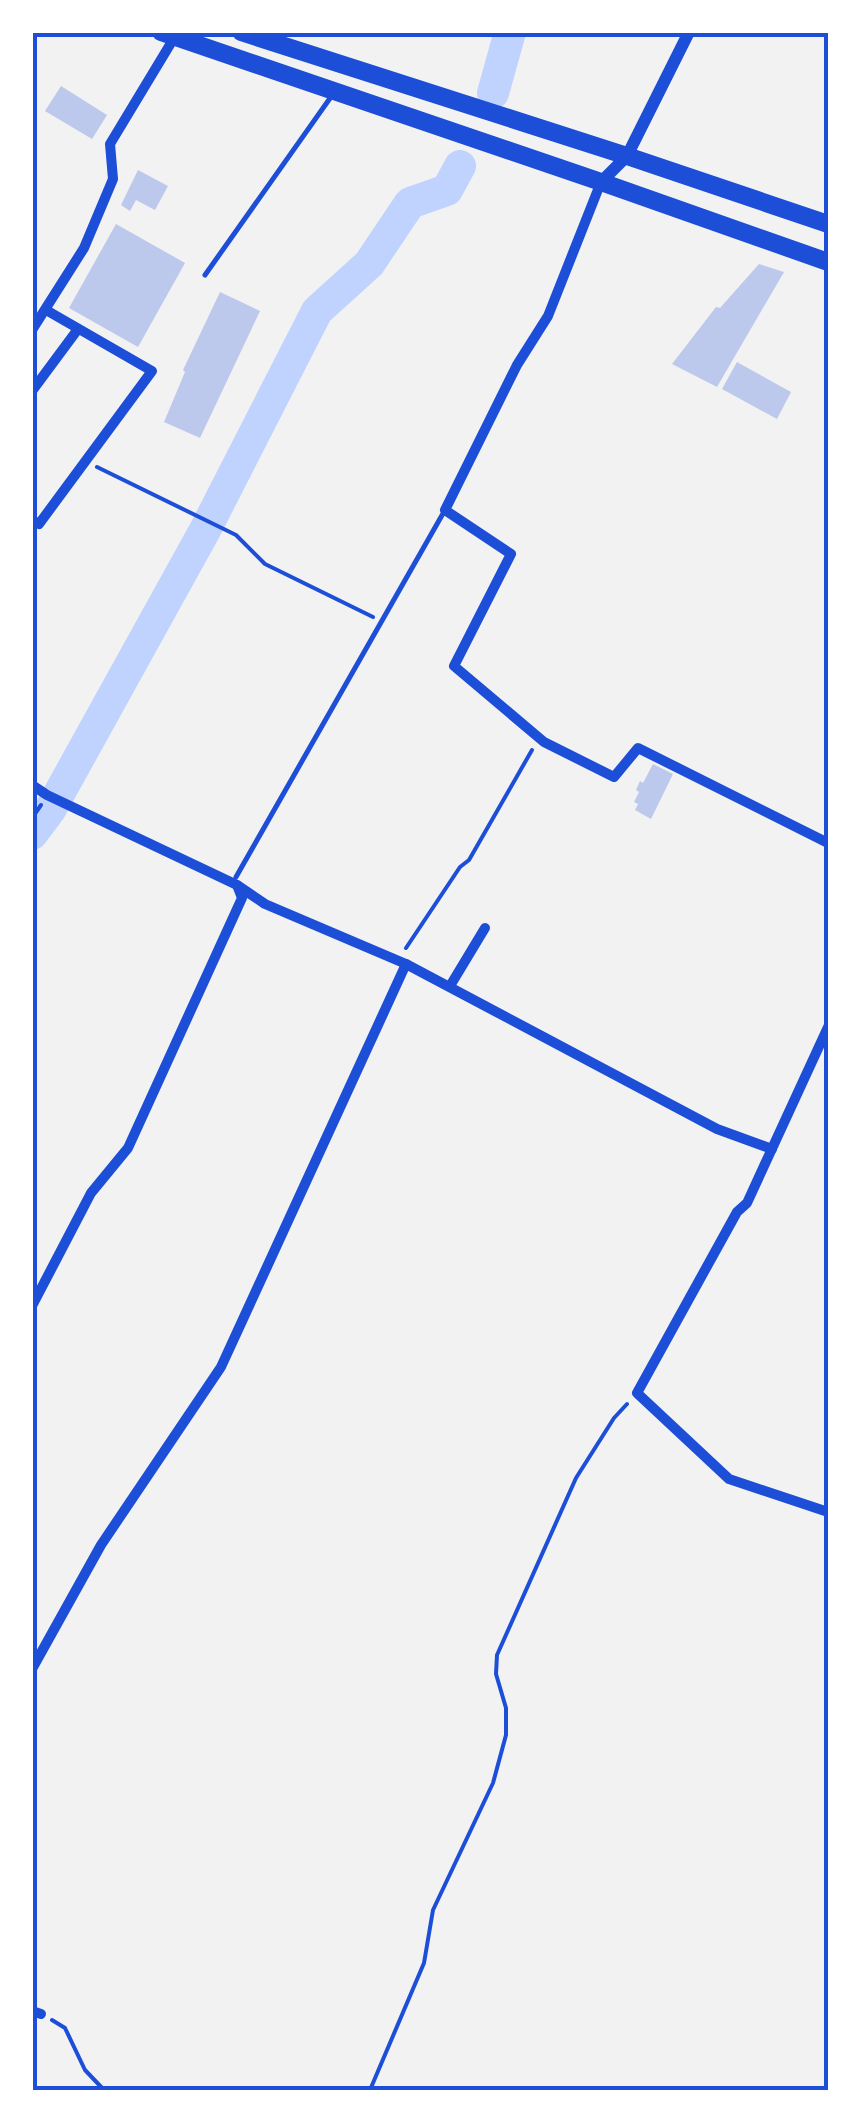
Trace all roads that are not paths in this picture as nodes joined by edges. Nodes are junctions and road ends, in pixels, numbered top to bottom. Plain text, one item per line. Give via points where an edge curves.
1 (242, 32) edge
2 (689, 32) edge
3 (171, 34) edge
4 (335, 92) junction
5 (628, 156) junction
6 (601, 182) junction
7 (828, 224) edge
8 (828, 262) edge
9 (205, 275) dead end
10 (46, 310) junction
11 (34, 325) edge
12 (78, 329) junction
13 (32, 391) edge
14 (445, 510) junction
15 (32, 520) edge
16 (32, 785) edge
17 (828, 843) edge
18 (236, 882) junction
19 (485, 928) dead end
20 (402, 962) junction
21 (450, 986) junction
22 (828, 1027) edge
23 (772, 1148) junction
24 (32, 1306) edge
25 (828, 1512) edge
26 (32, 1669) edge

1 - 5 highway
2 - 5 street
3 - 4 highway
3 - 10 street via 110,144 113,179 84,248
4 - 6 highway
4 - 9 lane
5 - 6 street
5 - 7 highway
6 - 8 highway
6 - 14 street via 548,316 516,364
10 - 11 street
10 - 12 street
12 - 13 street
12 - 15 street via 152,371 39,524
14 - 17 street via 511,554 454,666 539,738 614,776 638,748
14 - 18 lane
16 - 18 street
18 - 20 street via 265,904
18 - 24 street via 242,898 128,1148 90,1193
19 - 21 street
20 - 21 street
20 - 26 street via 221,1367 101,1545
21 - 23 street via 716,1130
22 - 23 street
23 - 25 street via 637,1393 728,1479

